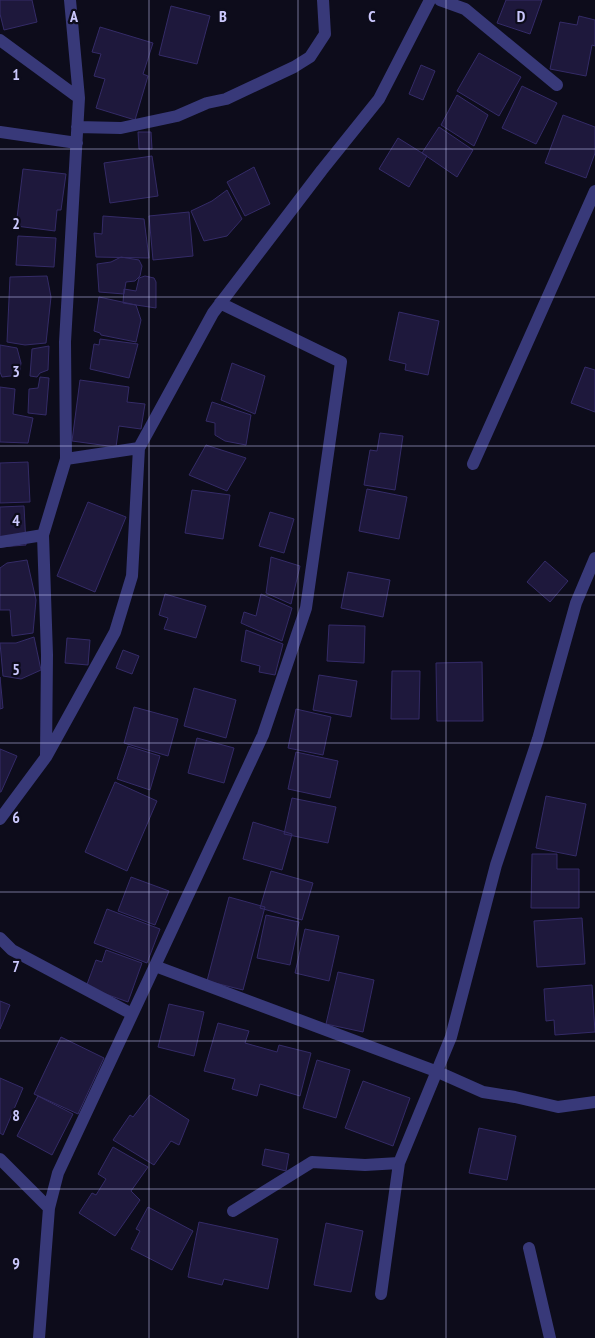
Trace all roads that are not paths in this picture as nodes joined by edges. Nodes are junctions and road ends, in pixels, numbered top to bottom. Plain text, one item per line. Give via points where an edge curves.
1 (70, 0) edge
2 (324, 0) edge
3 (430, 0) edge
4 (440, 0) edge
5 (0, 40) edge
6 (558, 85) dead end
7 (79, 98) junction
8 (77, 127) junction
9 (0, 132) edge
10 (77, 143) junction
11 (595, 191) edge
12 (220, 303) junction
13 (139, 448) junction
14 (66, 459) junction
15 (473, 464) dead end
16 (43, 535) junction
17 (0, 542) edge
18 (595, 558) edge
19 (46, 757) junction
20 (0, 819) edge
21 (0, 938) edge
22 (155, 966) junction
23 (132, 1014) junction
24 (438, 1072) junction
25 (595, 1102) edge
26 (0, 1159) edge
27 (398, 1163) junction
28 (49, 1208) junction
29 (233, 1211) dead end
30 (529, 1248) dead end
31 (381, 1294) dead end
32 (38, 1338) edge
33 (550, 1338) edge

1 - 7 street
2 - 8 street via 325,34 310,57 294,67 226,99 207,103 178,116 121,128
3 - 12 street via 379,99
4 - 6 street via 465,9
5 - 7 street
7 - 8 street
8 - 10 street
9 - 10 street
10 - 14 street via 64,342
11 - 15 street
12 - 13 street
12 - 22 street via 341,362 306,608 263,735
13 - 14 street
13 - 19 street via 132,576 116,632
14 - 16 street
16 - 17 street
16 - 19 street
18 - 24 street via 576,603 538,739 496,865 451,1037
19 - 20 street
21 - 23 street via 12,950
22 - 23 street
22 - 24 street
23 - 28 street via 58,1173
24 - 25 street via 483,1092 558,1107
24 - 27 street
26 - 28 street
27 - 29 street via 312,1162
27 - 31 street
28 - 32 street
30 - 33 street

